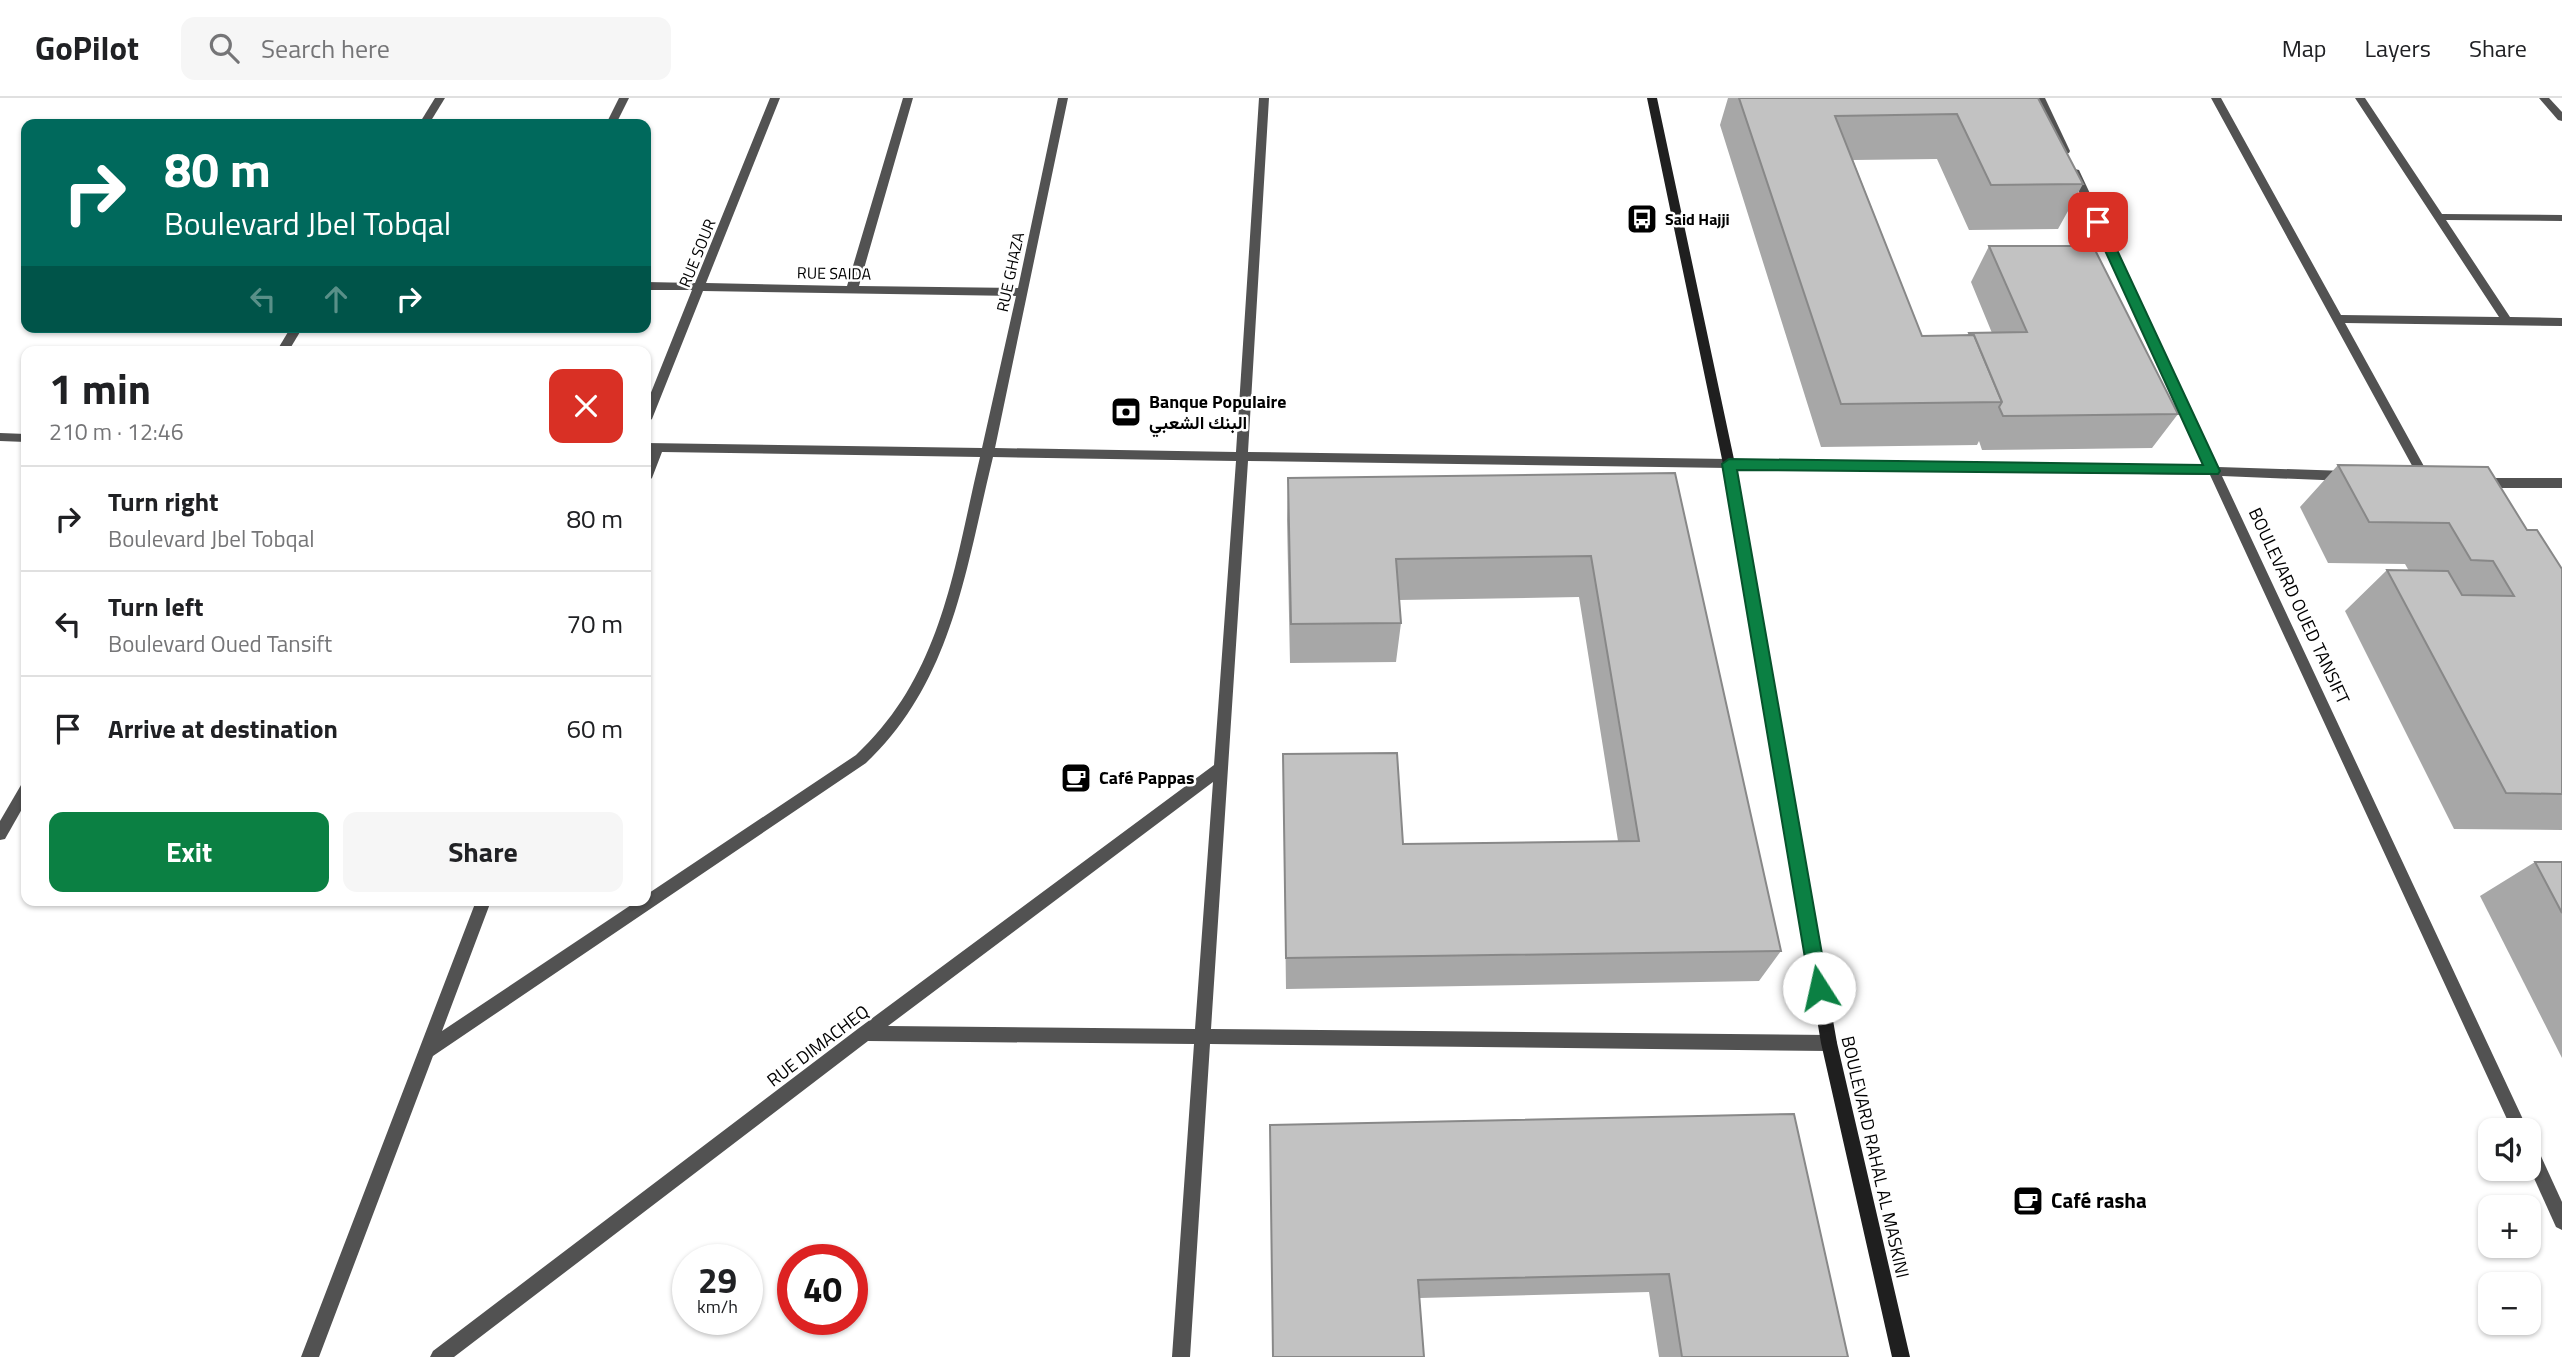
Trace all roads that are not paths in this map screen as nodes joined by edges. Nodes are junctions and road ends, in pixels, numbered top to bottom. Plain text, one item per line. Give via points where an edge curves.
1 (440, 98) edge
2 (624, 98) edge
3 (775, 98) edge
4 (908, 98) edge
5 (1063, 98) edge
6 (1264, 98) edge
7 (1651, 98) edge
8 (2040, 98) edge
9 (2216, 98) edge
10 (2360, 98) edge
11 (2544, 98) edge
12 (2562, 118) edge
13 (427, 119) edge
14 (614, 119) edge
15 (2438, 217) junction
16 (2562, 218) edge
17 (651, 286) edge
18 (700, 287) junction
19 (852, 289) junction
20 (1022, 292) junction
21 (2337, 319) junction
22 (2507, 321) junction
23 (2562, 322) edge
24 (651, 407) edge
25 (0, 437) edge
26 (21, 438) edge
27 (652, 447) edge
28 (988, 452) junction
29 (1242, 456) junction
30 (1729, 464) junction
31 (2213, 471) junction
32 (2359, 477) edge
33 (2424, 479) edge
34 (2562, 484) edge
35 (2471, 488) edge
36 (1221, 768) junction
37 (21, 798) edge
38 (0, 834) edge
39 (651, 900) edge
40 (482, 906) edge
41 (642, 906) edge
42 (865, 1034) junction
43 (1203, 1037) junction
44 (1829, 1043) junction
45 (428, 1049) junction
46 (2514, 1118) edge
47 (2541, 1176) edge
48 (2562, 1221) edge
49 (310, 1357) edge
50 (439, 1357) edge
51 (1181, 1357) edge
52 (1901, 1357) edge

1 - 13 street
2 - 14 street
3 - 18 street, RUE SOUR
4 - 19 street
5 - 20 street, RUE GHAZA
6 - 29 street
7 - 30 street, BOULEVARD RAHAL AL MASKINI
8 - 31 street, BOULEVARD OUED TANSIFT
9 - 21 street
10 - 15 street
11 - 12 street
15 - 16 street
15 - 22 street
17 - 18 street, RUE SAIDA
18 - 19 street, RUE SAIDA
18 - 24 street, RUE SOUR
19 - 20 street, RUE SAIDA
20 - 28 street, RUE GHAZA
21 - 22 street
21 - 33 street
22 - 23 street
25 - 26 street
27 - 28 street
28 - 29 street
28 - 39 street, RUE GHAZA via 942,635 903,714 861,759
29 - 30 street
29 - 36 street
30 - 31 street
30 - 44 street, BOULEVARD RAHAL AL MASKINI
31 - 32 street
31 - 46 street, BOULEVARD OUED TANSIFT
34 - 35 street
36 - 42 street, RUE DIMACHEQ
36 - 43 street
37 - 38 street
40 - 45 street
41 - 45 street, RUE GHAZA
42 - 43 street
42 - 50 street, RUE DIMACHEQ
43 - 44 street
43 - 51 street
44 - 52 street, BOULEVARD RAHAL AL MASKINI
45 - 49 street
47 - 48 street

